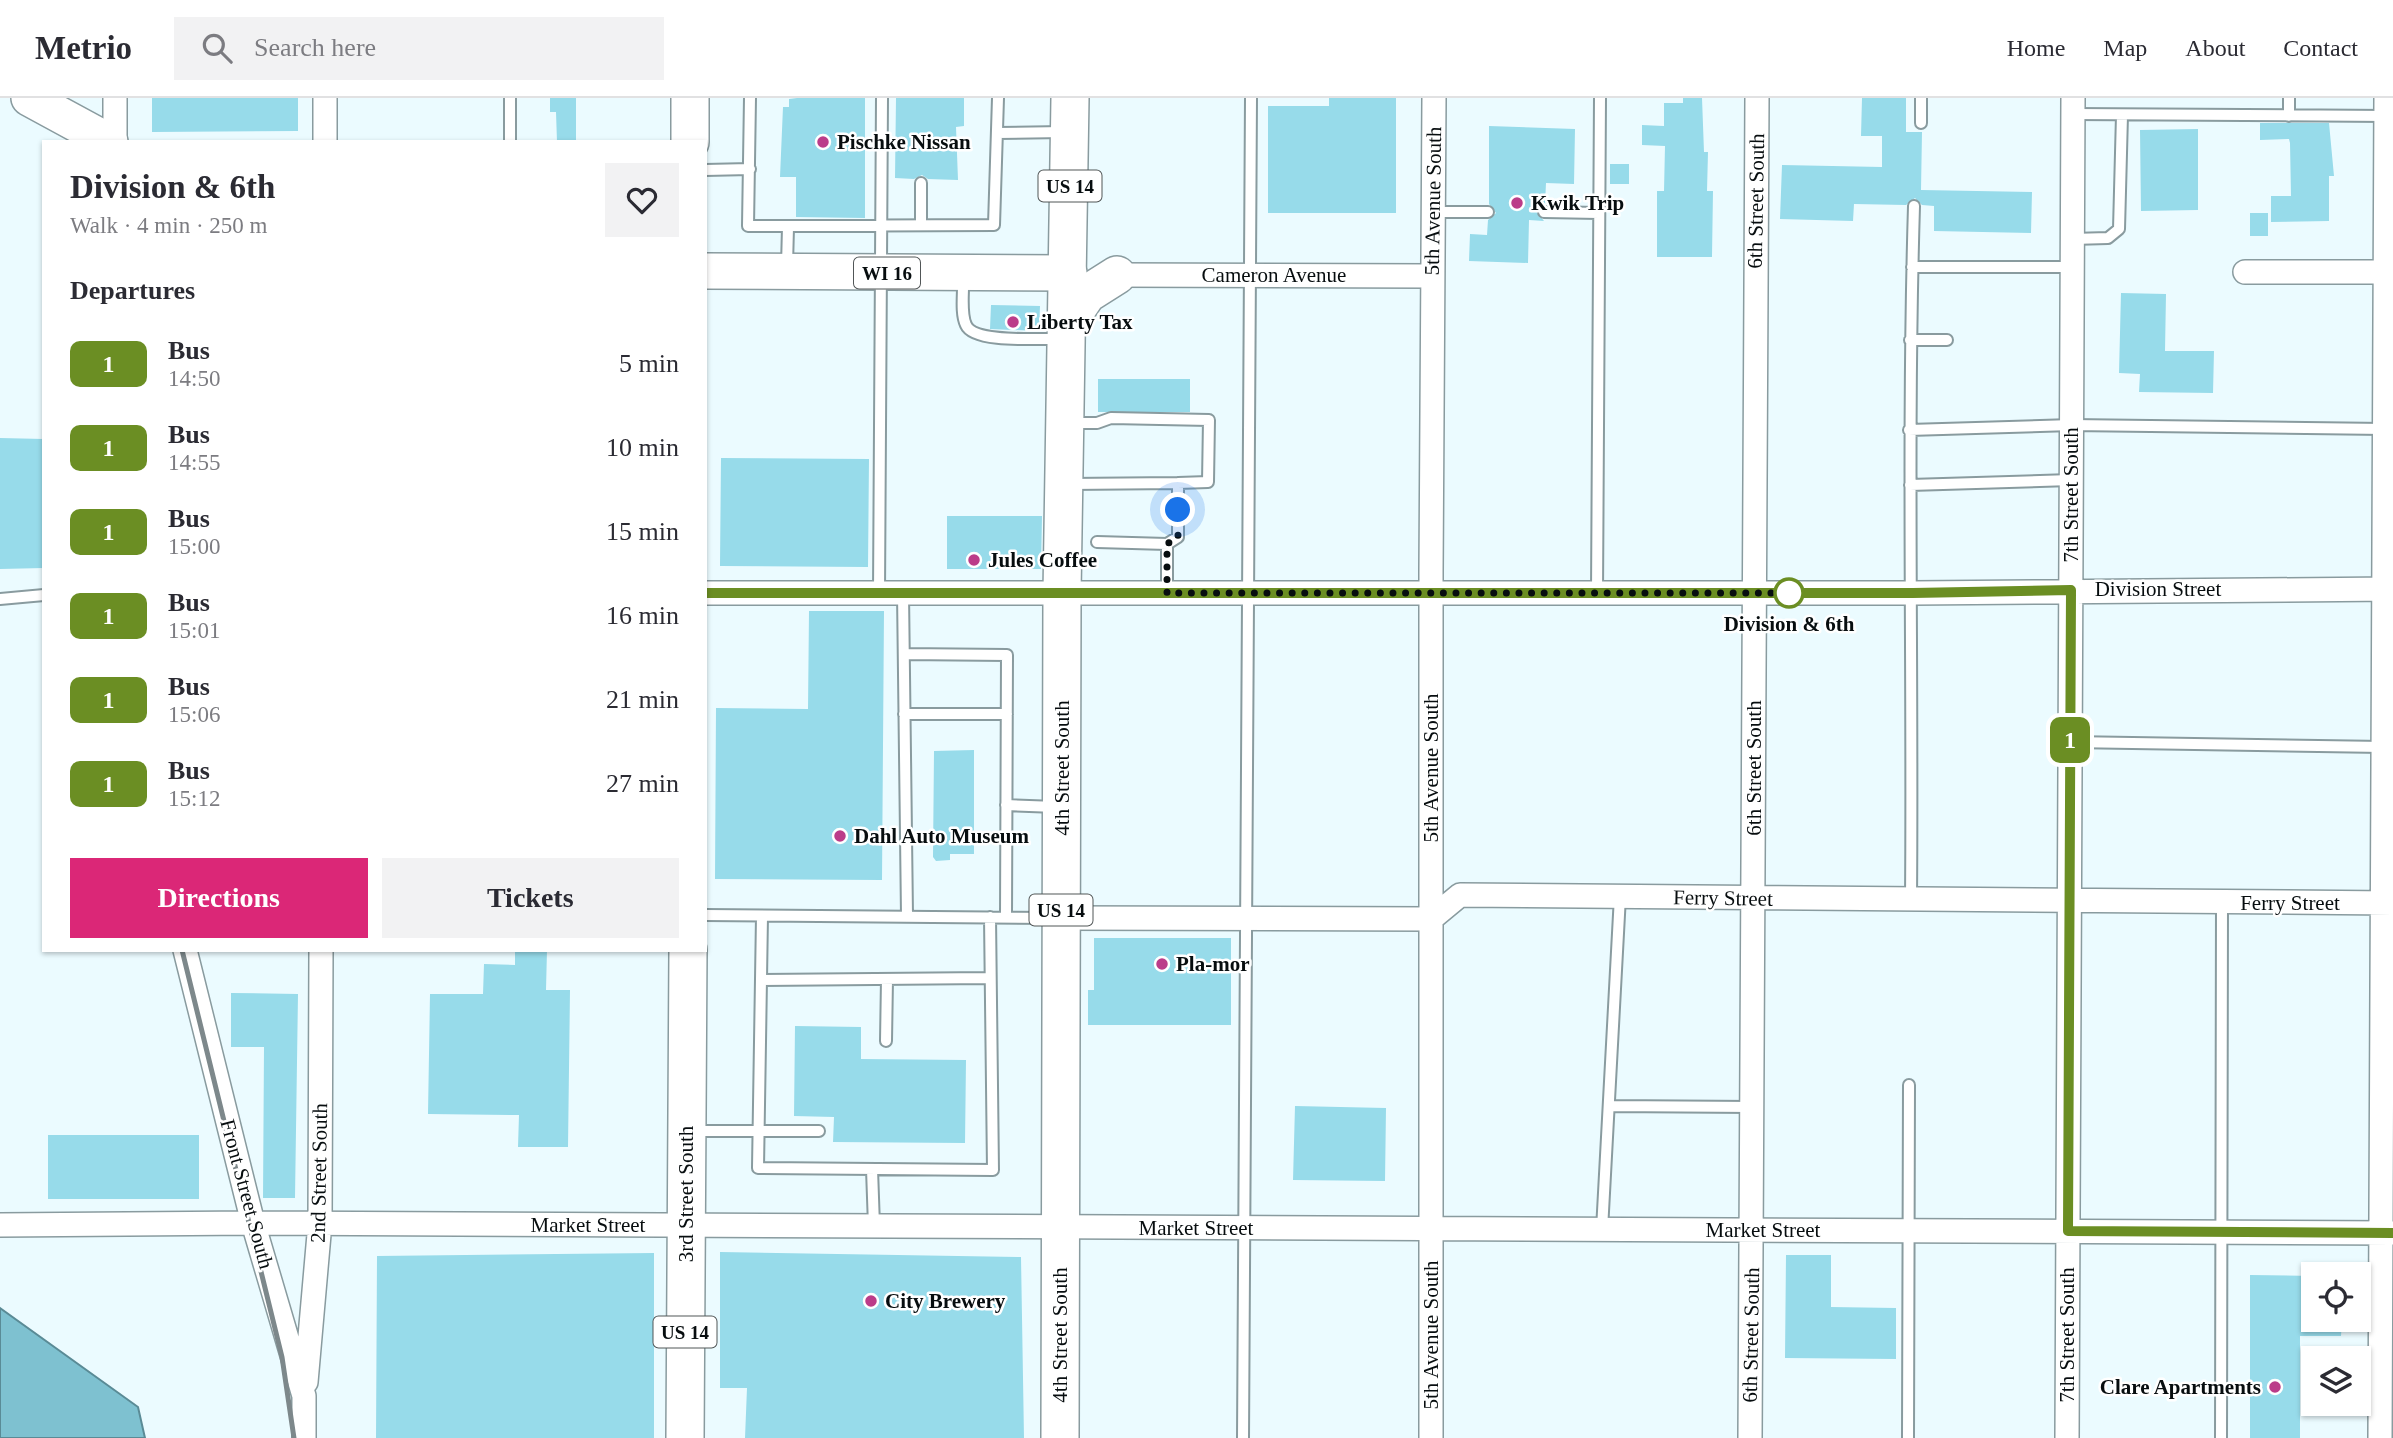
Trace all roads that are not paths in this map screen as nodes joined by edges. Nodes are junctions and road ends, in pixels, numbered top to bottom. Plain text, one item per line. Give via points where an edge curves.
1 (29, 98) edge
2 (115, 98) edge
3 (325, 98) edge
4 (510, 98) edge
5 (690, 98) edge
6 (750, 98) edge
7 (882, 98) edge
8 (998, 98) edge
9 (1251, 98) edge
10 (1434, 98) edge
11 (1600, 98) edge
12 (1757, 98) edge
13 (1921, 98) edge
14 (2289, 98) edge
15 (2073, 106) edge
16 (2388, 110) edge
17 (2122, 114) junction
18 (1070, 115) edge
19 (2289, 116) junction
20 (1921, 123) dead end
21 (997, 132) junction
22 (106, 140) edge
23 (115, 140) edge
24 (325, 140) edge
25 (510, 140) edge
26 (691, 140) edge
27 (750, 169) junction
28 (707, 170) edge
29 (921, 183) dead end
30 (1914, 206) dead end
31 (1433, 212) junction
32 (1488, 212) dead end
33 (1545, 212) dead end
34 (1599, 213) junction
35 (880, 224) junction
36 (921, 224) junction
37 (788, 227) junction
38 (2072, 239) junction
39 (1912, 267) junction
40 (2072, 267) junction
41 (707, 271) edge
42 (786, 272) junction
43 (2245, 272) dead end
44 (2389, 272) edge
45 (880, 273) junction
46 (963, 273) junction
47 (1069, 273) junction
48 (1117, 275) joint
49 (1251, 275) junction
50 (1432, 276) junction
51 (1068, 330) junction
52 (1910, 340) junction
53 (1947, 340) dead end
54 (1066, 423) junction
55 (2072, 425) junction
56 (1909, 429) junction
57 (2385, 429) junction
58 (2071, 480) junction
59 (1178, 483) junction
60 (1065, 484) junction
61 (1910, 485) junction
62 (1097, 542) dead end
63 (1167, 544) junction
64 (2388, 588) edge
65 (2071, 590) junction
66 (707, 593) edge
67 (880, 593) junction
68 (903, 593) junction
69 (1062, 593) junction
70 (1167, 593) junction
71 (1248, 593) junction
72 (1430, 593) junction
73 (1597, 593) junction
74 (1754, 593) junction
75 (1913, 593) junction
76 (42, 595) edge
77 (0, 599) edge
78 (904, 654) junction
79 (904, 714) junction
80 (1007, 714) junction
81 (2070, 742) junction
82 (2383, 747) junction
83 (1006, 806) junction
84 (1061, 807) junction
85 (1620, 896) junction
86 (1754, 898) junction
87 (1911, 899) junction
88 (2070, 899) junction
89 (2388, 903) edge
90 (2222, 904) junction
91 (707, 915) edge
92 (762, 916) junction
93 (907, 916) junction
94 (990, 917) junction
95 (1006, 917) junction
96 (1061, 918) junction
97 (1245, 919) junction
98 (1431, 919) junction
99 (185, 952) edge
100 (321, 952) edge
101 (688, 952) edge
102 (989, 978) junction
103 (887, 979) junction
104 (761, 980) junction
105 (886, 1041) dead end
106 (1909, 1085) dead end
107 (1609, 1106) junction
108 (1753, 1107) junction
109 (687, 1131) junction
110 (759, 1131) junction
111 (819, 1131) dead end
112 (873, 1169) junction
113 (253, 1223) junction
114 (320, 1223) junction
115 (686, 1225) junction
116 (0, 1226) edge
117 (874, 1226) junction
118 (1060, 1227) junction
119 (1243, 1228) junction
120 (1430, 1229) junction
121 (1602, 1230) junction
122 (1752, 1230) junction
123 (1908, 1231) junction
124 (2068, 1231) junction
125 (2222, 1231) junction
126 (2387, 1233) edge
127 (304, 1396) junction
128 (304, 1438) edge
129 (685, 1438) edge
130 (1060, 1438) edge
131 (1243, 1438) edge
132 (1431, 1438) edge
133 (1750, 1438) edge
134 (1908, 1438) edge
135 (2067, 1438) edge
136 (2221, 1438) edge
137 (2380, 1438) edge

1 - 22 main road
2 - 23 street
3 - 24 street
4 - 25 lane
5 - 26 highway
6 - 27 lane
7 - 35 lane
8 - 21 lane
9 - 49 lane
10 - 31 street, 5th Avenue South
11 - 34 lane
12 - 74 street, 6th Street South
13 - 20 lane
14 - 19 lane
15 - 17 lane
15 - 38 street, 7th Street South
16 - 19 lane
16 - 44 street
17 - 19 lane
17 - 38 lane via 2119,229 2108,238
18 - 21 lane
18 - 47 highway, 4th Street South / US 14
21 - 36 lane via 994,225
27 - 28 lane
27 - 37 lane via 748,226
29 - 36 lane
30 - 39 lane
31 - 32 lane
31 - 50 street, 5th Avenue South
33 - 34 lane
34 - 73 lane
35 - 36 lane
35 - 37 lane
35 - 45 lane
37 - 42 lane
38 - 40 street, 7th Street South
39 - 40 lane
39 - 52 lane
40 - 55 street, 7th Street South
41 - 42 main road, WI 16
42 - 45 main road, WI 16
43 - 44 street
44 - 57 street
45 - 46 main road, WI 16
45 - 67 lane
46 - 47 main road, WI 16
46 - 51 lane via 965,323 972,332 987,337
47 - 51 highway, 4th Street South / US 14
48 - 49 street, Cameron Avenue
48 - 51 highway via 1087,294
49 - 50 street, Cameron Avenue
49 - 71 lane
50 - 72 street, 5th Avenue South
51 - 54 highway, 4th Street South / US 14
52 - 53 lane
52 - 56 lane
54 - 59 lane via 1111,418 1209,420 1209,482
54 - 60 highway, 4th Street South / US 14
55 - 56 lane
55 - 57 lane
55 - 58 street, 7th Street South
56 - 61 lane
57 - 64 street
58 - 61 lane
58 - 65 street, 7th Street South
59 - 60 lane
59 - 63 lane via 1178,537
60 - 69 highway, 4th Street South / US 14
61 - 75 lane
62 - 63 lane
63 - 70 lane
64 - 65 street, Division Street
64 - 82 street
65 - 75 street, Division Street
65 - 81 street, 7th Street South
66 - 67 street, Division Street
67 - 68 street, Division Street
68 - 69 street, Division Street
68 - 78 lane
69 - 70 street, Division Street
69 - 84 highway, 4th Street South / US 14
70 - 71 street, Division Street
71 - 72 street, Division Street
71 - 97 lane
72 - 73 street, Division Street
72 - 98 street, 5th Avenue South
73 - 74 street, Division Street
74 - 75 street, Division Street
74 - 86 street, 6th Street South
75 - 87 lane
76 - 77 lane
78 - 79 lane
78 - 80 lane via 1007,655
79 - 80 lane
79 - 93 lane
80 - 83 lane
81 - 82 lane
81 - 88 street, 7th Street South
82 - 89 street
83 - 84 lane
83 - 95 lane
84 - 96 highway, 4th Street South / US 14
85 - 86 street, Ferry Street
85 - 98 street, Ferry Street via 1460,895
85 - 107 lane
86 - 87 street, Ferry Street
86 - 108 street, 6th Street South
87 - 88 street, Ferry Street
88 - 90 street, Ferry Street
88 - 124 street, 7th Street South
89 - 90 street, Ferry Street
89 - 126 street
90 - 125 lane
91 - 92 lane
92 - 93 lane
92 - 104 lane
93 - 94 lane
94 - 95 lane
94 - 102 lane
95 - 96 lane
96 - 97 street
96 - 118 highway, 4th Street South / US 14
97 - 98 street
97 - 119 lane
98 - 120 street, 5th Avenue South
99 - 113 street, Front Street South
100 - 114 street, 2nd Street South
101 - 109 highway, 3rd Street South / US 14
102 - 103 lane
102 - 112 lane via 993,1170
103 - 104 lane
103 - 105 lane
104 - 110 lane
106 - 123 lane
107 - 108 lane
107 - 121 lane
108 - 122 street, 6th Street South
109 - 110 lane
109 - 115 highway, 3rd Street South / US 14
110 - 111 lane
110 - 112 lane via 758,1168
112 - 117 lane
113 - 114 street, Market Street
113 - 116 street, Market Street
113 - 127 street, Front Street South
114 - 115 street, Market Street
114 - 127 street, 2nd Street South
115 - 117 street, Market Street
115 - 129 highway, 3rd Street South / US 14
117 - 118 street, Market Street
118 - 119 street, Market Street
118 - 130 highway, 4th Street South / US 14
119 - 120 street, Market Street
119 - 131 lane
120 - 121 street, Market Street
120 - 132 street, 5th Avenue South
121 - 122 street, Market Street
122 - 123 street, Market Street
122 - 133 street, 6th Street South
123 - 124 street, Market Street
123 - 134 lane
124 - 125 street, Market Street
124 - 135 street, 7th Street South
125 - 126 street, Market Street
125 - 136 lane
126 - 137 street
127 - 128 street, Front Street South

